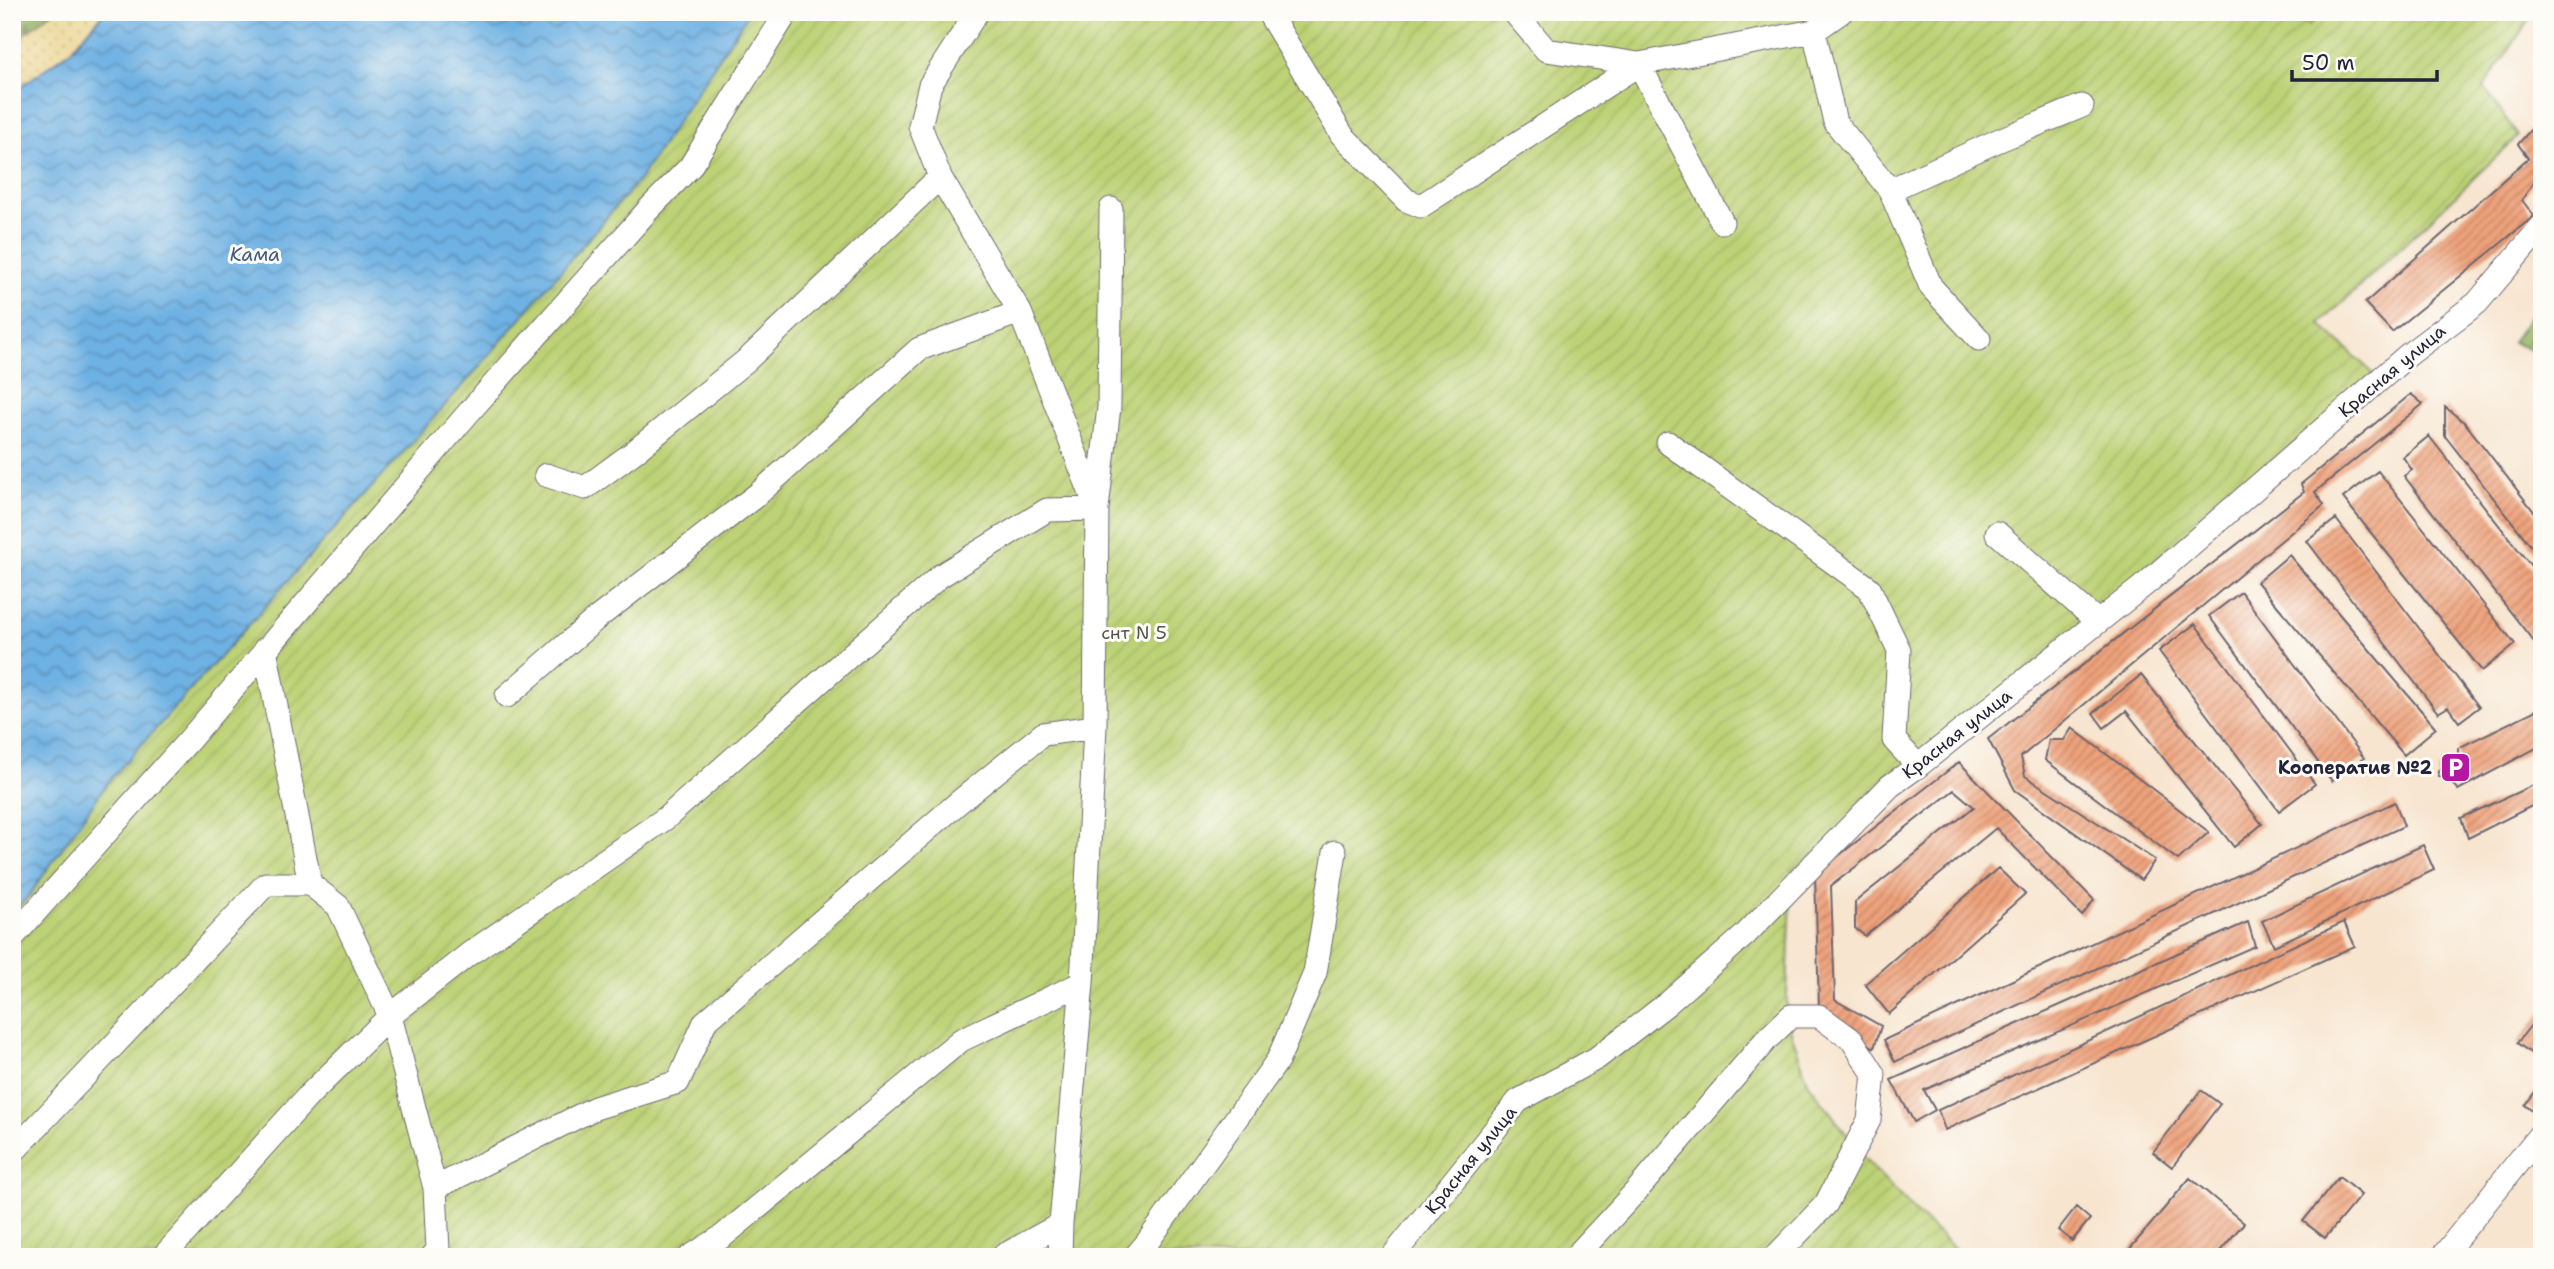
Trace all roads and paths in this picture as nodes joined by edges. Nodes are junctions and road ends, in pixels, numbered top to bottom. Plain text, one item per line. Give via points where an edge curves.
1 (787, 12) edge
2 (977, 12) edge
3 (1268, 12) edge
4 (1514, 12) edge
5 (1841, 12) edge
6 (1814, 31) junction
7 (1639, 64) junction
8 (2082, 106) dead end
9 (940, 177) junction
10 (1890, 190) junction
11 (1111, 209) dead end
12 (1722, 222) dead end
13 (2542, 226) edge
14 (1020, 312) junction
15 (1979, 339) dead end
16 (1668, 443) dead end
17 (546, 475) dead end
18 (1097, 509) junction
19 (1997, 533) dead end
20 (2098, 622) junction
21 (265, 649) junction
22 (506, 696) dead end
23 (1095, 727) junction
24 (1918, 766) junction
25 (1335, 852) dead end
26 (310, 884) junction
27 (12, 938) edge
28 (1082, 984) junction
29 (390, 1016) junction
30 (2542, 1132) edge
31 (13, 1149) edge
32 (435, 1188) junction
33 (1061, 1224) junction
34 (163, 1257) edge
35 (432, 1257) edge
36 (690, 1257) edge
37 (1001, 1257) edge
38 (1060, 1257) edge
39 (1135, 1257) edge
40 (1392, 1257) edge
41 (1574, 1257) edge
42 (1775, 1257) edge
43 (2442, 1257) edge

1 - 21 street via 690,167 479,401
2 - 9 street via 930,85 920,126
3 - 7 street via 1342,135 1406,200 1421,206
4 - 7 street via 1546,51
5 - 6 street
6 - 7 street
6 - 10 street via 1835,122
7 - 12 street
8 - 10 street
9 - 14 street
9 - 17 street via 748,359 634,452 585,488
10 - 15 street via 1931,287
11 - 18 street via 1109,407
13 - 20 street, Красная улица via 2477,303 2408,355
14 - 18 street
14 - 22 street via 919,349 758,494 597,618
16 - 24 street via 1869,588 1899,650 1894,740
18 - 23 street
18 - 29 street via 1047,510 940,576 666,818 469,954
19 - 20 street
20 - 24 street, Красная улица
21 - 26 street
21 - 27 street
23 - 28 street
23 - 32 street via 1044,734 959,802 705,1022 678,1082 595,1108
24 - 40 street, Красная улица via 1890,786 1745,934 1668,1003 1597,1058 1518,1101
25 - 39 street via 1315,973 1278,1060
26 - 29 street via 338,906
26 - 31 street via 266,884
28 - 33 street
28 - 36 street via 961,1040 723,1236
29 - 32 street
29 - 34 street via 310,1094
30 - 43 street
32 - 35 street via 438,1250
33 - 37 street
33 - 38 street
41 - 42 street via 1766,1040 1791,1016 1819,1016 1852,1040 1874,1074 1869,1120 1826,1204

